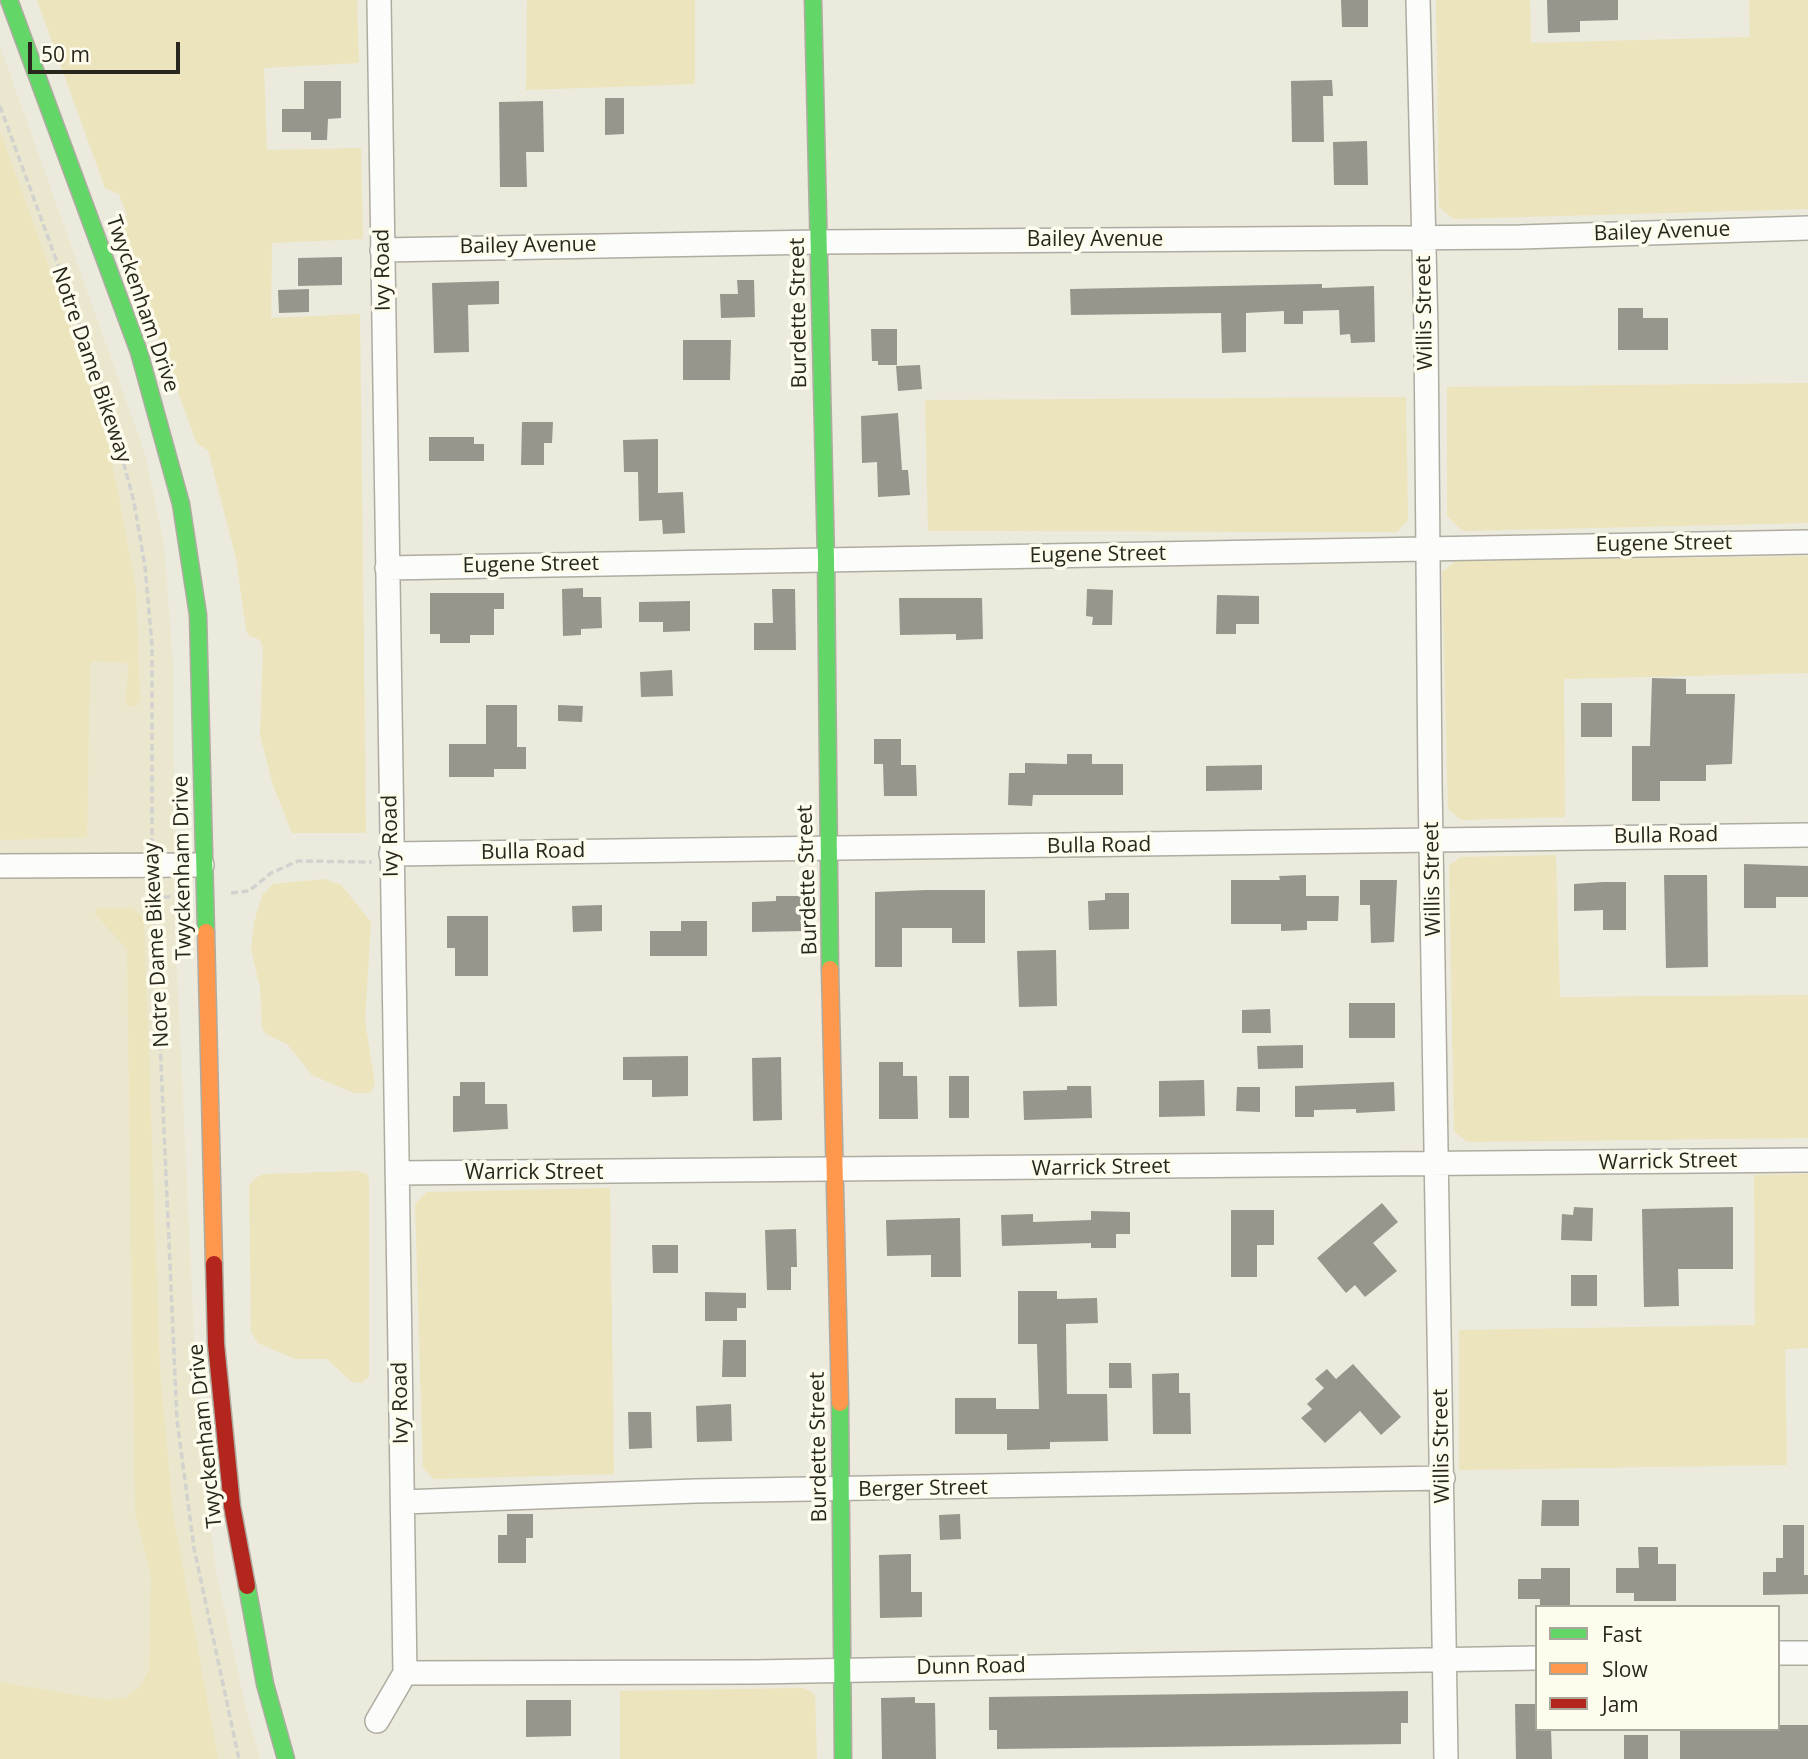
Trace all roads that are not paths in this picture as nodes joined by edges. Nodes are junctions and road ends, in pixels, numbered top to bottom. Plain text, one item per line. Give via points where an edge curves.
1 (9, 0) edge
2 (379, 0) edge
3 (813, 0) edge
4 (1418, 0) edge
5 (1808, 228) edge
6 (1424, 237) junction
7 (819, 242) junction
8 (382, 250) junction
9 (1808, 542) edge
10 (1429, 548) junction
11 (826, 559) junction
12 (387, 568) junction
13 (1808, 835) edge
14 (1432, 841) junction
15 (827, 848) junction
16 (391, 858) junction
17 (202, 865) junction
18 (0, 866) edge
19 (1807, 1160) edge
20 (1438, 1164) junction
21 (835, 1171) junction
22 (397, 1173) junction
23 (1443, 1478) junction
24 (842, 1490) junction
25 (402, 1502) junction
26 (1780, 1653) edge
27 (1808, 1653) edge
28 (1445, 1658) junction
29 (1535, 1658) edge
30 (842, 1669) junction
31 (405, 1673) junction
32 (377, 1721) dead end
33 (286, 1759) edge
34 (843, 1759) edge
35 (1446, 1759) edge

1 - 17 street, Twyckenham Drive via 139,352 180,504 198,615
2 - 8 street, Ivy Road
3 - 7 street, Burdette Street
4 - 6 street, Willis Street
5 - 6 street, Bailey Avenue
6 - 7 street, Bailey Avenue
6 - 10 street, Willis Street
7 - 8 street, Bailey Avenue
7 - 11 street, Burdette Street
8 - 12 street, Ivy Road
9 - 10 street, Eugene Street
10 - 11 street, Eugene Street
10 - 14 street, Willis Street
11 - 12 street, Eugene Street
11 - 15 street, Burdette Street
12 - 16 street, Ivy Road
13 - 14 street, Bulla Road
14 - 15 street, Bulla Road
14 - 20 street, Willis Street
15 - 16 street, Bulla Road
15 - 21 street, Burdette Street
16 - 22 street, Ivy Road
17 - 18 street
17 - 33 street, Twyckenham Drive via 217,1357 232,1506 265,1684
19 - 20 street, Warrick Street
20 - 21 street, Warrick Street
20 - 23 street, Willis Street
21 - 22 street, Warrick Street
21 - 24 street, Burdette Street
22 - 25 street, Ivy Road
23 - 24 street, Berger Street
23 - 28 street, Willis Street
24 - 25 street, Berger Street
24 - 30 street, Burdette Street
25 - 31 street, Ivy Road
26 - 27 street
28 - 29 street, Dunn Road
28 - 30 street, Dunn Road
28 - 35 street, Willis Street
30 - 31 street, Dunn Road
30 - 34 street, Burdette Street
31 - 32 street

